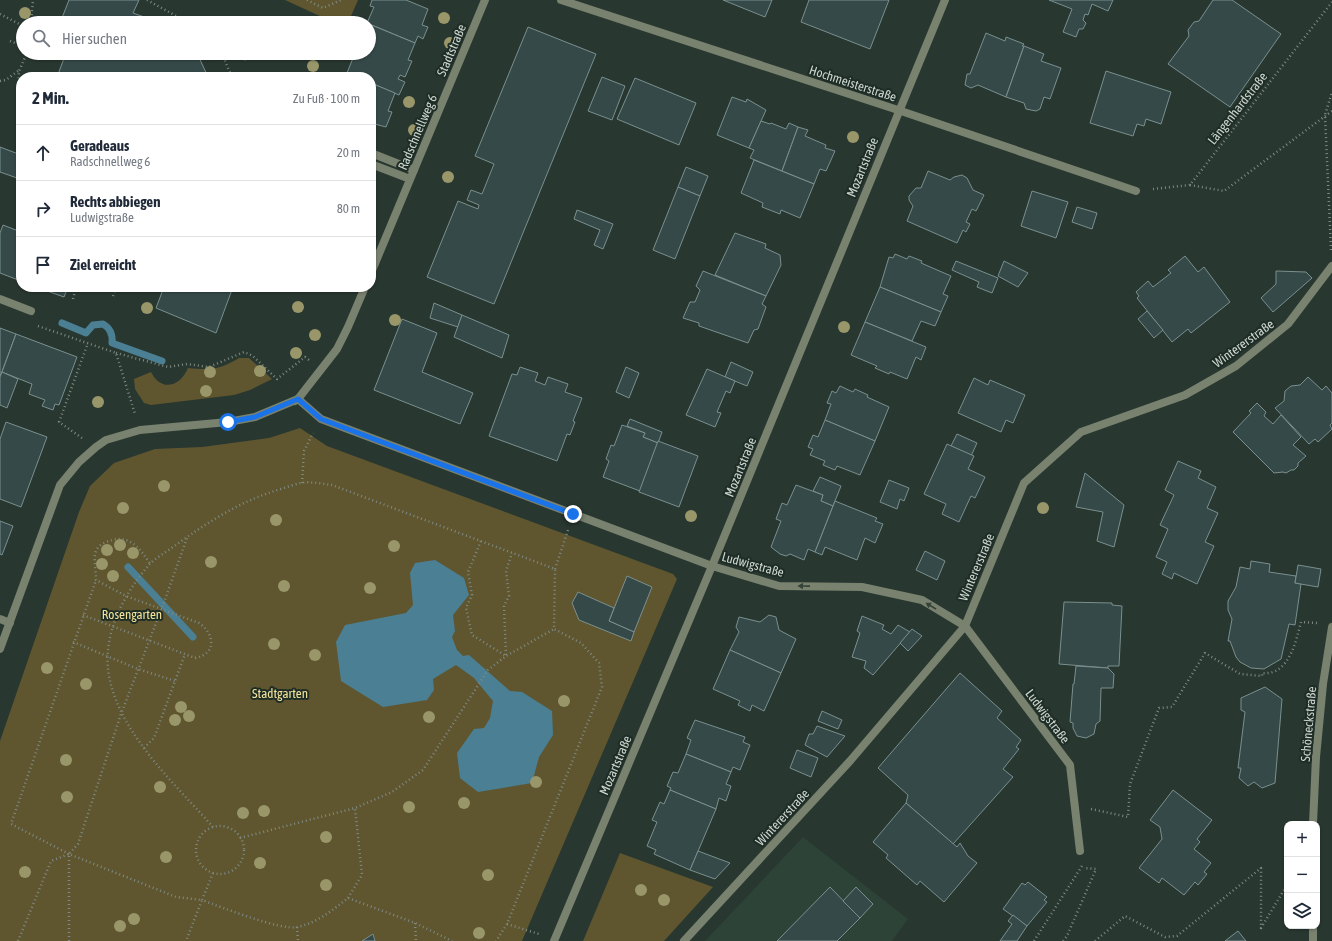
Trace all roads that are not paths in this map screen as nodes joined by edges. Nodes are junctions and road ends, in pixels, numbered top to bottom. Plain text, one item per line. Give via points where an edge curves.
1 (485, 0) edge
2 (561, 0) edge
3 (945, 0) edge
4 (898, 110) junction
5 (420, 153) dead end
6 (376, 155) edge
7 (376, 166) edge
8 (414, 170) dead end
9 (410, 179) junction
10 (1136, 191) road end
11 (376, 261) edge
12 (1332, 266) edge
13 (363, 292) edge
14 (0, 299) edge
15 (31, 311) road end
16 (298, 399) junction
17 (712, 566) junction
18 (0, 619) edge
19 (10, 623) junction
20 (965, 626) junction
21 (1332, 627) edge
22 (0, 649) edge
23 (1313, 821) edge
24 (1080, 851) road end
25 (1313, 929) edge
26 (555, 940) edge
27 (684, 941) edge
28 (1313, 941) edge

1 - 5 street, Stadtstraße
1 - 9 street, Radschnellweg 6
2 - 4 street, Hochmeisterstraße
3 - 4 street, Mozartstraße
4 - 10 street, Hochmeisterstraße
4 - 17 street, Mozartstraße
6 - 8 street
7 - 9 street
9 - 11 street, Radschnellweg 6
12 - 20 street, Wintererstraße via 1288,324 1236,366 1185,395 1081,432 1024,483
13 - 16 street via 336,349
14 - 15 street
16 - 17 street, Ludwigstraße via 321,419
16 - 19 street via 255,417 140,430 106,440 96,447 60,485
20 -> 17 street, Ludwigstraße via 922,600 862,587 779,586
17 - 26 street, Mozartstraße
18 - 19 street
19 - 22 street
20 - 24 street, Ludwigstraße via 1070,765
20 - 27 street, Wintererstraße via 850,761
21 - 23 street, Schöneckstraße via 1320,713
25 - 28 street

